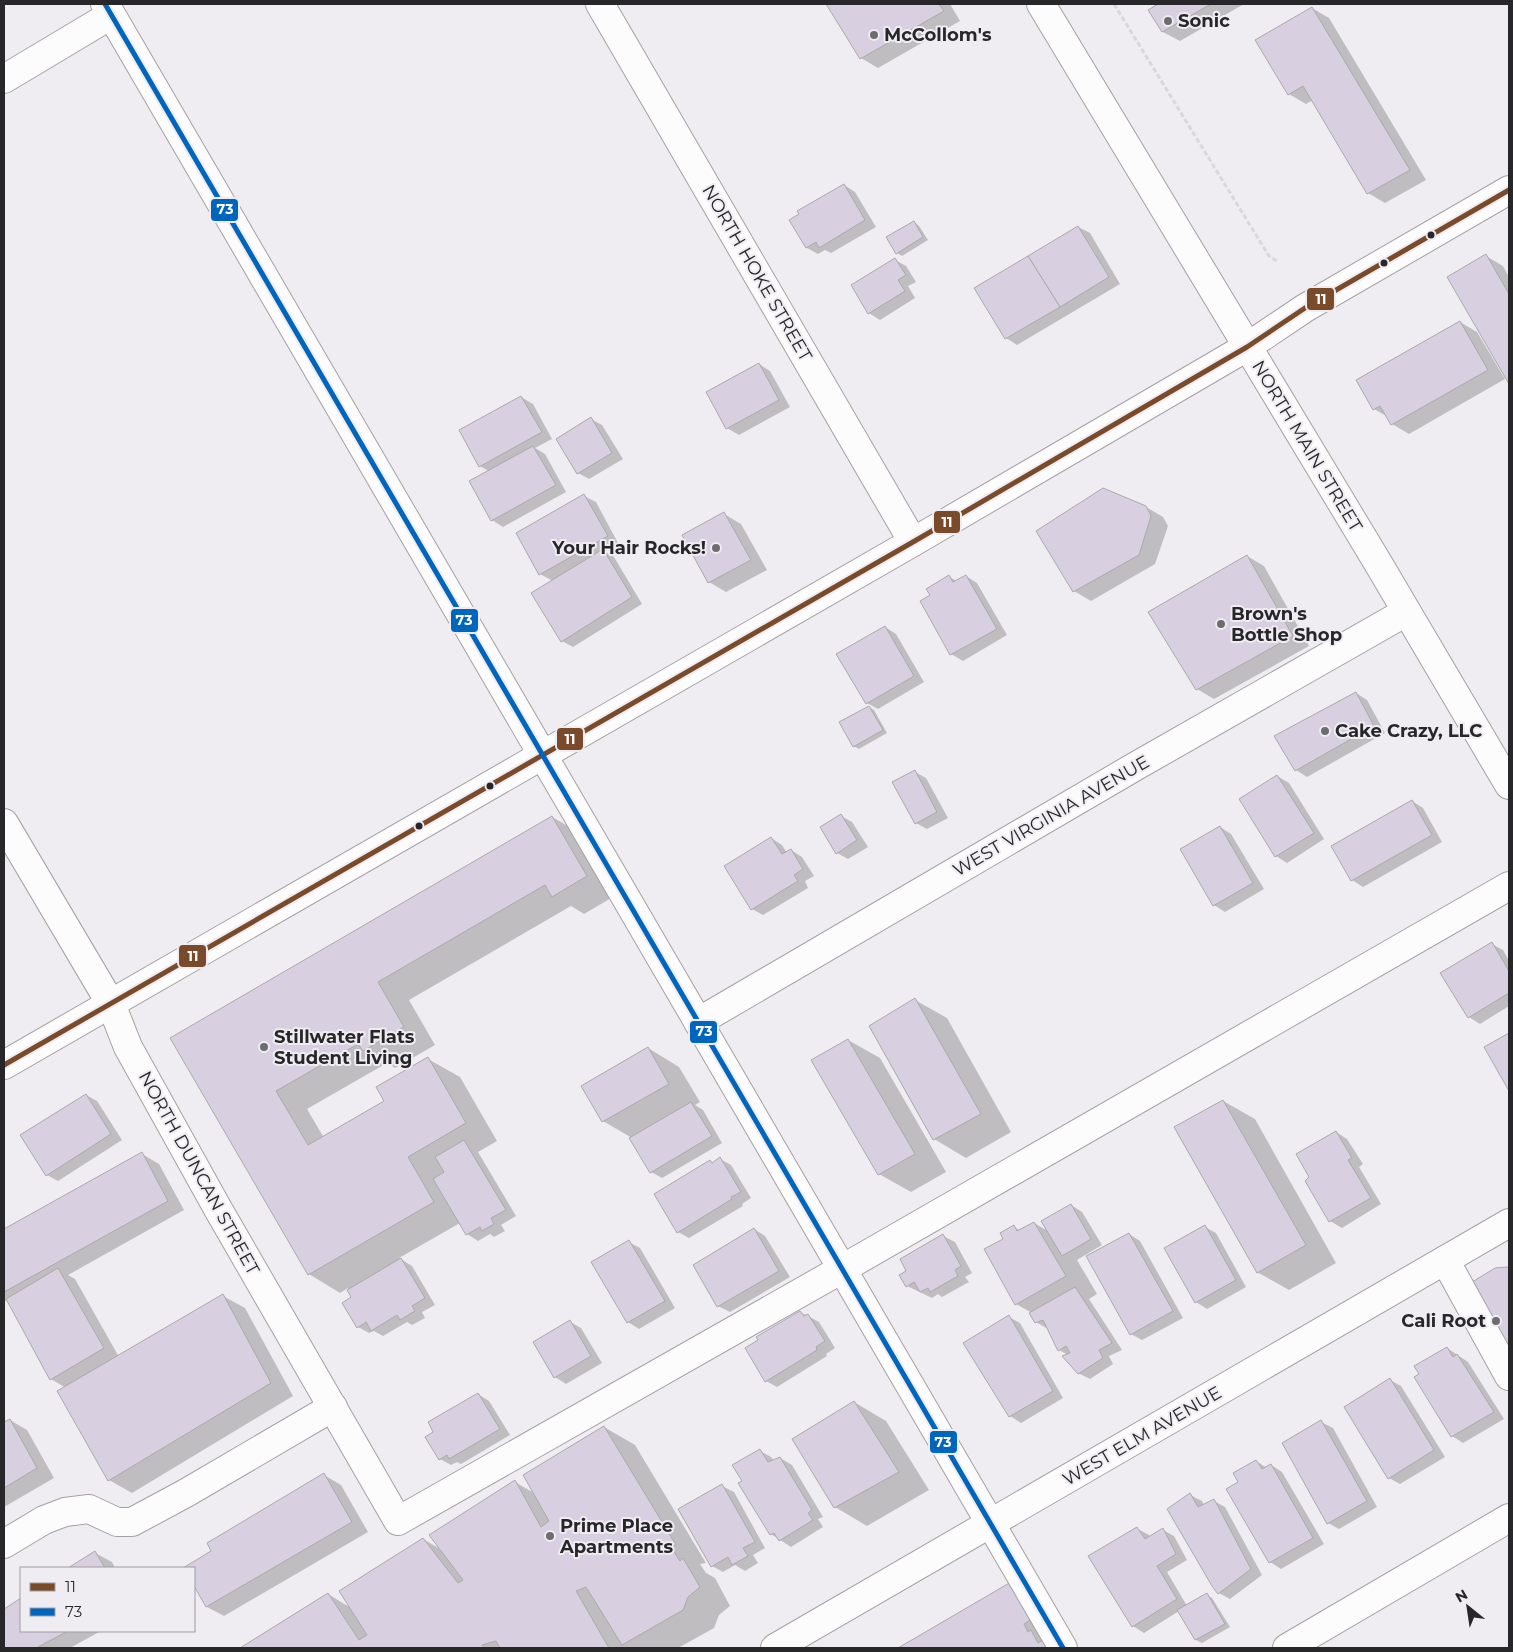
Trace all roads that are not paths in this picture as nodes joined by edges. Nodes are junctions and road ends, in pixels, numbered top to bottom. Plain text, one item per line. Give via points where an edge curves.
1 (600, 4) edge
2 (1042, 4) edge
3 (108, 9) edge
4 (4, 79) edge
5 (1509, 190) edge
6 (1247, 347) junction
7 (913, 542) junction
8 (1406, 612) junction
9 (542, 755) junction
10 (1509, 785) edge
11 (4, 822) edge
12 (1509, 886) edge
13 (111, 1004) junction
14 (698, 1022) junction
15 (4, 1065) edge
16 (1509, 1223) edge
17 (1445, 1260) junction
18 (842, 1269) junction
19 (1509, 1376) edge
20 (332, 1407) junction
21 (1509, 1518) edge
22 (990, 1524) junction
23 (4, 1544) edge
24 (775, 1648) edge
25 (1063, 1648) edge
26 (1287, 1648) edge

1 - 7 street, NORTH HOKE STREET
2 - 6 street, NORTH MAIN STREET
3 - 4 street
3 - 9 street
5 - 6 street via 1305,308
6 - 7 street
6 - 8 street, NORTH MAIN STREET
7 - 9 street
8 - 10 street, NORTH MAIN STREET
8 - 14 street, WEST VIRGINIA AVENUE
9 - 13 street
9 - 14 street
11 - 13 street, NORTH DUNCAN STREET
12 - 18 street
13 - 15 street
13 - 20 street, NORTH DUNCAN STREET via 128,1047
14 - 18 street
16 - 17 street, WEST ELM AVENUE
17 - 19 street
17 - 22 street, WEST ELM AVENUE
18 - 20 street, NORTH DUNCAN STREET via 398,1521
18 - 22 street
20 - 23 street via 132,1522 117,1522 89,1509 65,1512 44,1520
21 - 26 street
22 - 24 street, WEST ELM AVENUE
22 - 25 street

